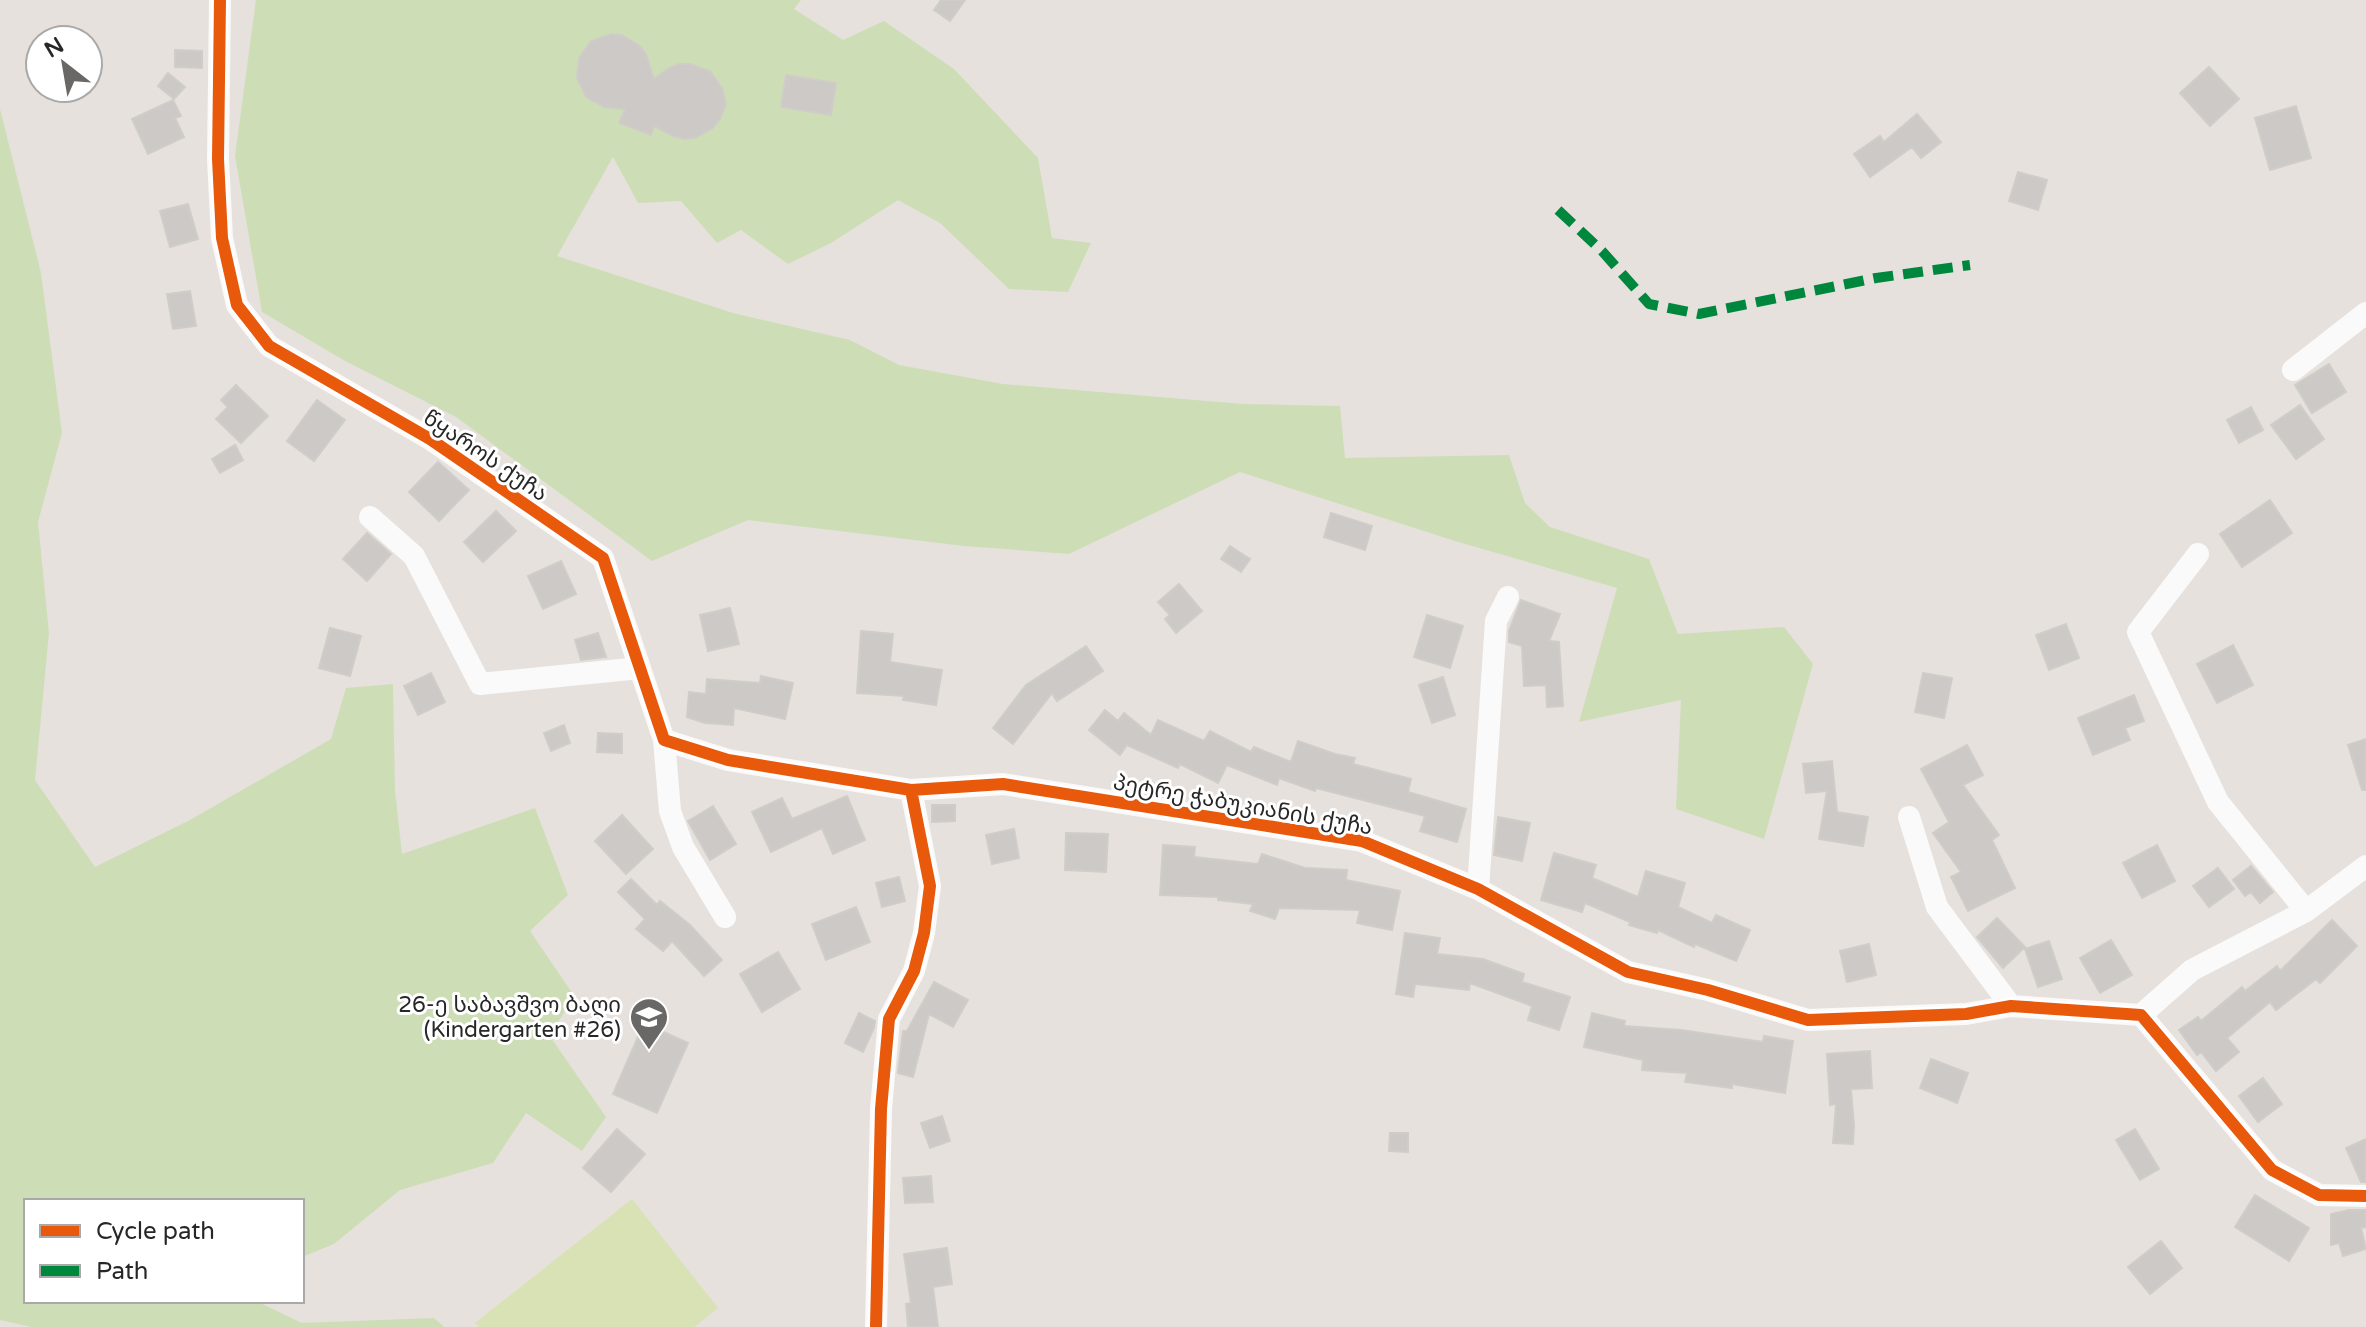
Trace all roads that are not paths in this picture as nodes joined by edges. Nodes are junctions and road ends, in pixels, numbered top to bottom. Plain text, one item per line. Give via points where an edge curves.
1 (220, 0) edge
2 (2366, 313) edge
3 (2293, 370) dead end
4 (370, 517) dead end
5 (2198, 554) dead end
6 (1508, 597) dead end
7 (640, 668) junction
8 (664, 740) junction
9 (911, 790) junction
10 (1909, 817) dead end
11 (2366, 866) edge
12 (1478, 889) junction
13 (2306, 911) junction
14 (725, 917) dead end
15 (2011, 1006) junction
16 (2141, 1015) junction
17 (2366, 1196) edge
18 (876, 1327) edge

1 - 7 street, წყაროს ქუჩა via 222,238 237,305 269,346 430,439 603,558
2 - 3 street
4 - 7 street via 414,556 480,684
5 - 13 street via 2138,632 2218,802
6 - 12 street via 1496,621
7 - 8 street, წყაროს ქუჩა
8 - 9 street via 728,760
8 - 14 street, წყაროს ქუჩა via 670,811 683,847
9 - 12 street, პეტრე ჭაბუკიანის ქუჩა via 1003,784 1362,841
9 - 18 street via 930,886 914,971 889,1019 881,1109
10 - 15 street via 1937,907
11 - 13 street
12 - 15 street, პეტრე ჭაბუკიანის ქუჩა via 1628,972 1808,1020 1938,1016
13 - 16 street via 2192,970
15 - 16 street, პეტრე ჭაბუკიანის ქუჩა
16 - 17 street via 2272,1170 2319,1195

